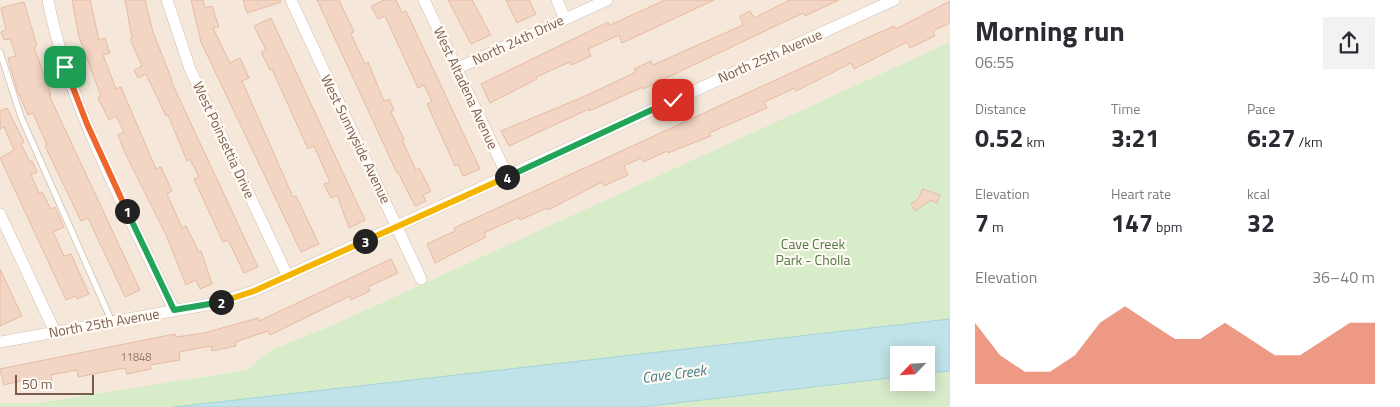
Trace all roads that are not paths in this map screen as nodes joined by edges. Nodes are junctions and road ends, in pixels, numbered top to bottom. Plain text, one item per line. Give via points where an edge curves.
1 (48, 0) edge
2 (167, 0) edge
3 (291, 0) edge
4 (424, 0) edge
5 (556, 0) edge
6 (607, 0) edge
7 (894, 0) edge
8 (565, 19) junction
9 (0, 52) edge
10 (456, 68) junction
11 (508, 176) junction
12 (0, 214) edge
13 (397, 226) junction
14 (288, 276) junction
15 (422, 278) dead end
16 (174, 310) junction
17 (112, 322) junction
18 (55, 332) junction
19 (0, 342) edge

1 - 16 street via 77,100
2 - 14 street, West Poinsettia Drive via 190,69
3 - 13 street, West Sunnyside Avenue
4 - 10 street, West Altadena Avenue
5 - 8 street
6 - 8 street, North 24th Drive
7 - 11 street, North 25th Avenue
8 - 10 street, North 24th Drive
9 - 17 lane via 21,117
10 - 11 street, West Altadena Avenue
11 - 13 street, North 25th Avenue
12 - 18 street
13 - 14 street, North 25th Avenue
13 - 15 street, West Sunnyside Avenue
14 - 16 street, North 25th Avenue via 233,299
16 - 17 street, North 25th Avenue
17 - 18 street, North 25th Avenue
18 - 19 street, North 25th Avenue

